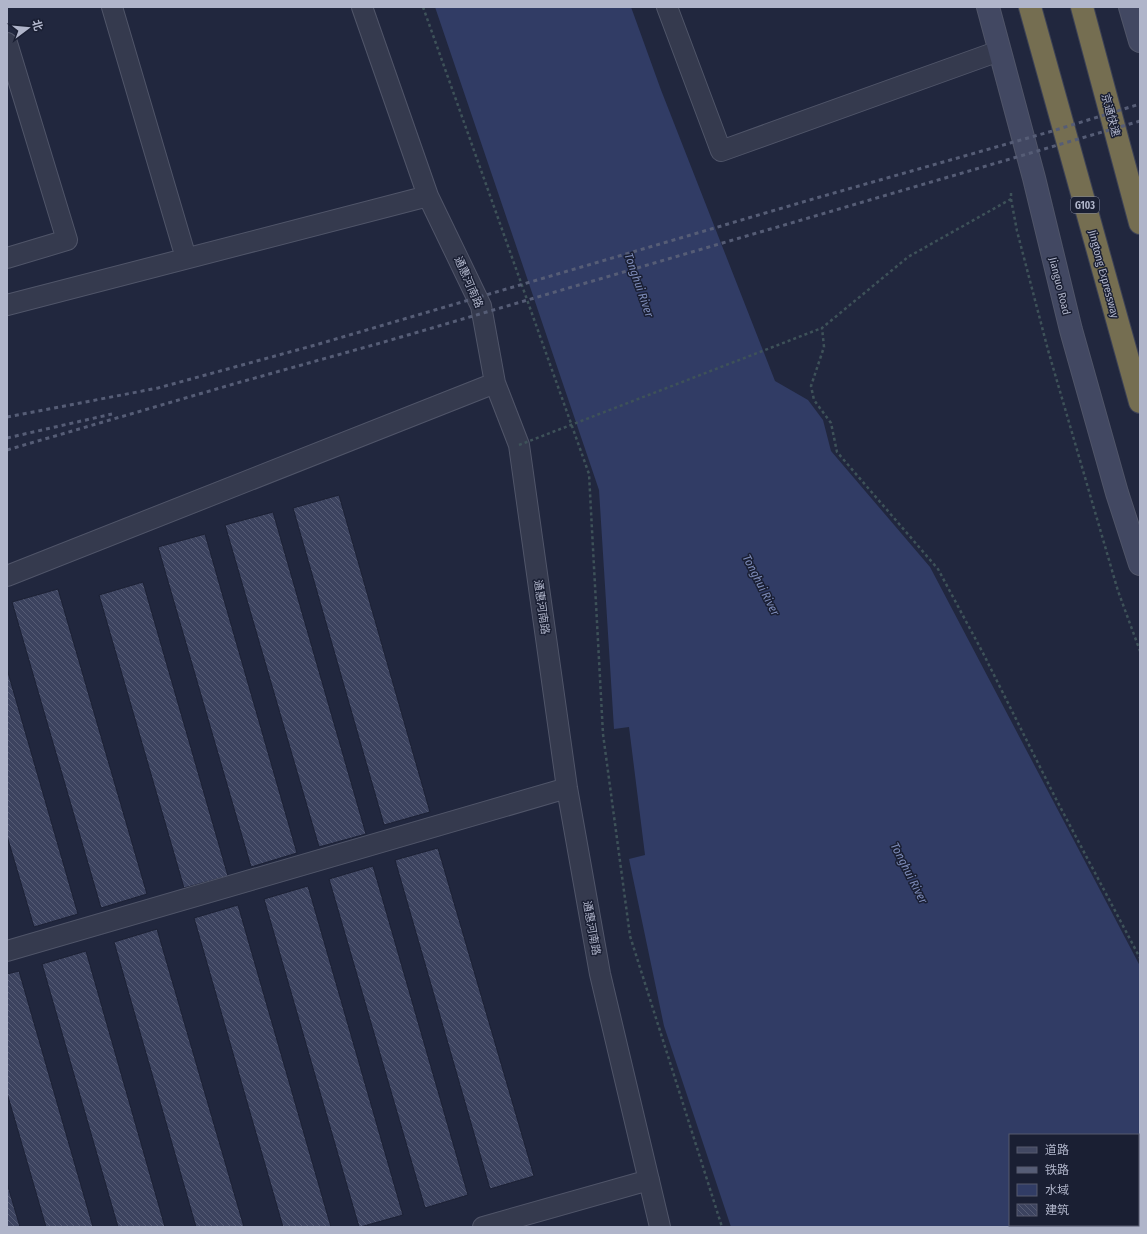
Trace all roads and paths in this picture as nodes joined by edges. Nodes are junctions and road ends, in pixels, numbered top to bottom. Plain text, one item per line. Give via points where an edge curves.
1 (112, 7) edge
2 (362, 7) edge
3 (423, 7) edge
4 (667, 7) edge
5 (988, 7) edge
6 (1030, 7) edge
7 (1082, 7) edge
8 (1130, 7) edge
9 (1140, 41) edge
10 (7, 43) edge
11 (999, 51) junction
12 (428, 196) junction
13 (1011, 199) dead end
14 (1140, 223) edge
15 (7, 258) edge
16 (186, 258) junction
17 (7, 305) edge
18 (822, 328) junction
19 (495, 383) junction
20 (1140, 402) edge
21 (519, 444) junction
22 (1140, 564) edge
23 (7, 576) edge
24 (567, 788) junction
25 (7, 951) edge
26 (1140, 958) edge
27 (649, 1180) junction
28 (482, 1227) edge
29 (660, 1227) edge
30 (722, 1227) edge

1 - 16 street
2 - 12 street, 通惠河南路
3 - 30 path via 589,474 603,734 630,936
4 - 11 street via 721,151
5 - 11 main road, Jianguo Road
6 - 20 highway, Jingtong Expressway / G103
7 - 14 highway, 京通快速
8 - 9 main road
10 - 15 street via 67,240
11 - 22 main road, Jianguo Road via 1034,178 1071,330
12 - 16 street
12 - 19 street, 通惠河南路 via 481,306
13 - 18 path via 908,257
16 - 17 street
18 - 21 path, bridge
18 - 26 path via 824,347 811,386 814,400 831,423 837,452 938,569
19 - 21 street, 通惠河南路
19 - 23 street
21 - 24 street, 通惠河南路
24 - 25 street
24 - 27 street, 通惠河南路 via 600,974
27 - 28 street
27 - 29 street, 通惠河南路

